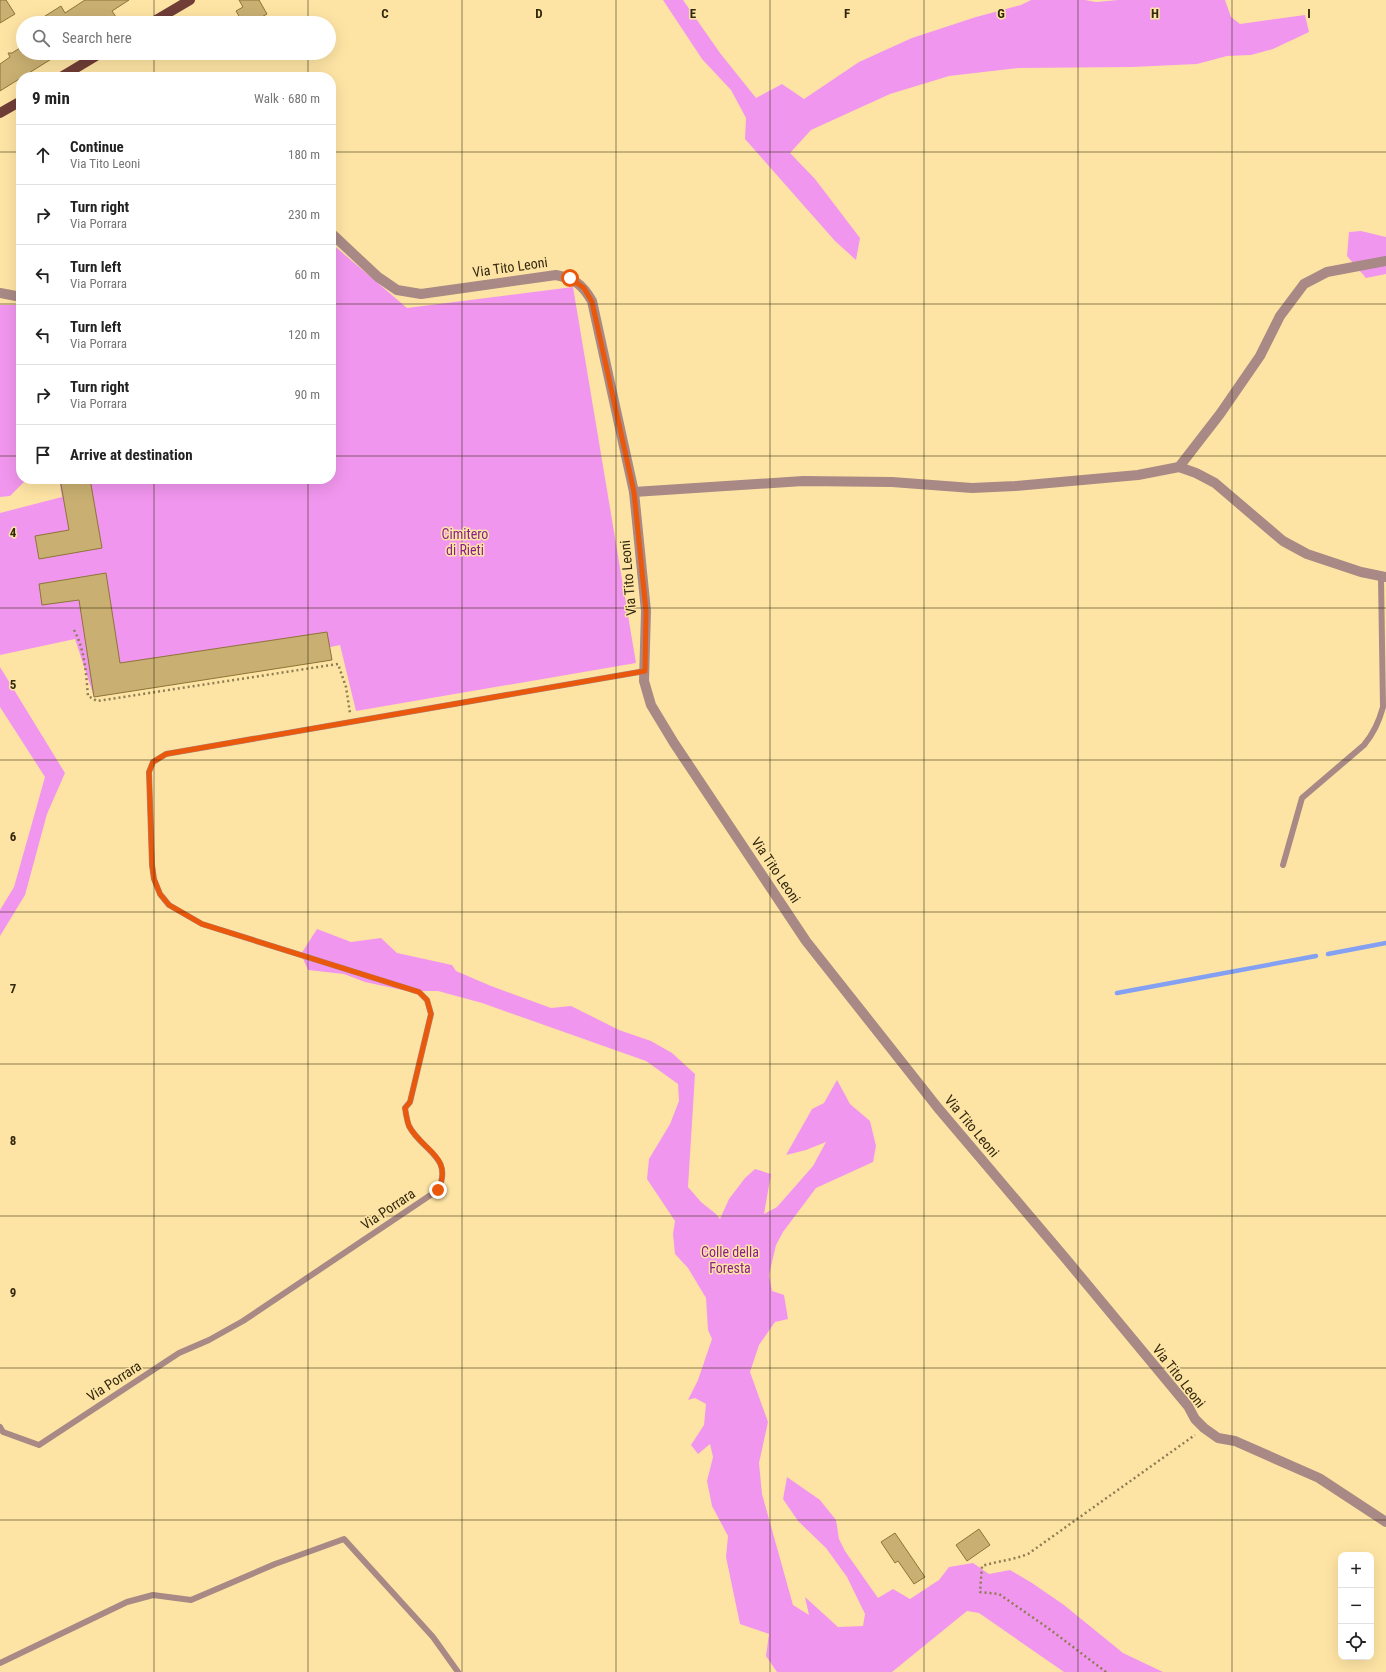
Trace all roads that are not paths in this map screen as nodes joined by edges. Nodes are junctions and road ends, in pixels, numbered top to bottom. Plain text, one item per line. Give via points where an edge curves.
1 (190, 0) edge
2 (163, 16) edge
3 (89, 60) edge
4 (69, 72) edge
5 (16, 103) edge
6 (0, 113) edge
7 (336, 238) edge
8 (1386, 261) edge
9 (0, 293) edge
10 (16, 296) edge
11 (1179, 467) junction
12 (634, 492) junction
13 (1383, 577) edge
14 (645, 671) junction
15 (1283, 865) dead end
16 (0, 1427) edge
17 (1386, 1522) edge
18 (0, 1663) edge
19 (458, 1672) edge

1 - 2 main road
3 - 4 main road
5 - 6 main road
7 - 12 street, Via Tito Leoni via 378,277 397,290 420,294 556,275 570,278 584,288 592,302
8 - 11 street via 1327,272 1304,284 1280,316 1260,356
9 - 10 street
11 - 12 street via 1138,475 972,488 892,482 803,481
11 - 13 street via 1215,483 1283,541 1307,554
12 - 14 street, Via Tito Leoni via 646,611
13 - 15 lane via 1382,707 1378,722 1372,736 1364,745 1302,798
14 - 16 lane, Via Porrara via 166,754 153,762 149,772 152,865 160,894 169,905 202,924 419,992 427,1000 431,1014 410,1102 405,1108 409,1126 439,1160 443,1169 443,1179 438,1190 243,1321 179,1353 39,1445 3,1432
14 - 17 street, Via Tito Leoni via 644,681 651,705 806,941 938,1108 1188,1406 1195,1419 1218,1438 1235,1441 1319,1478
18 - 19 lane via 127,1602 153,1595 191,1600 275,1564 344,1539 433,1637

